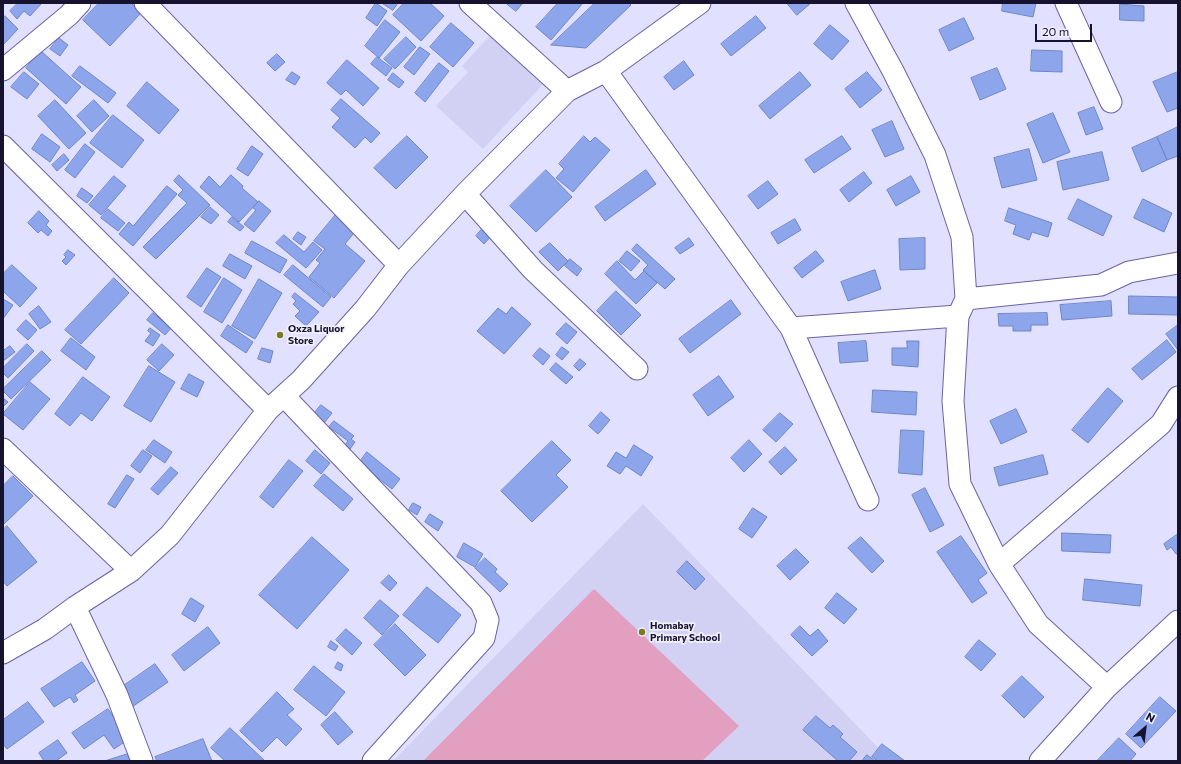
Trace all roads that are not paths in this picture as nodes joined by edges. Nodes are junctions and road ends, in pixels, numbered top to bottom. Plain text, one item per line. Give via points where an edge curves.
1 (80, 3) edge
2 (145, 3) edge
3 (470, 3) edge
4 (700, 3) edge
5 (856, 3) edge
6 (1066, 3) edge
7 (3, 70) edge
8 (606, 71) junction
9 (567, 91) junction
10 (1111, 102) dead end
11 (3, 146) edge
12 (464, 194) junction
13 (1178, 263) edge
14 (399, 265) junction
15 (962, 307) junction
16 (791, 328) junction
17 (637, 369) dead end
18 (284, 396) junction
19 (1178, 397) edge
20 (268, 410) junction
21 (3, 449) edge
22 (868, 500) dead end
23 (999, 564) junction
24 (131, 571) junction
25 (75, 607) junction
26 (1178, 621) edge
27 (3, 653) edge
28 (1107, 687) junction
29 (142, 761) edge
30 (373, 761) edge
31 (1040, 761) edge

1 - 7 street
2 - 14 street
3 - 9 street
4 - 8 street
5 - 15 street via 935,155 962,237
6 - 10 street
8 - 9 street
8 - 16 street
9 - 12 street
11 - 20 street
12 - 14 street
12 - 17 street via 533,270
13 - 15 street via 1129,272 1101,285
14 - 18 street via 366,309
15 - 16 street
15 - 23 street via 953,401 960,484
16 - 22 street
18 - 20 street
18 - 30 street via 481,603 488,620 484,638
19 - 23 street via 1161,424
20 - 24 street via 170,535
21 - 24 street
23 - 28 street via 1038,624
24 - 25 street
25 - 27 street via 45,629
25 - 29 street via 117,695
26 - 28 street
28 - 31 street

